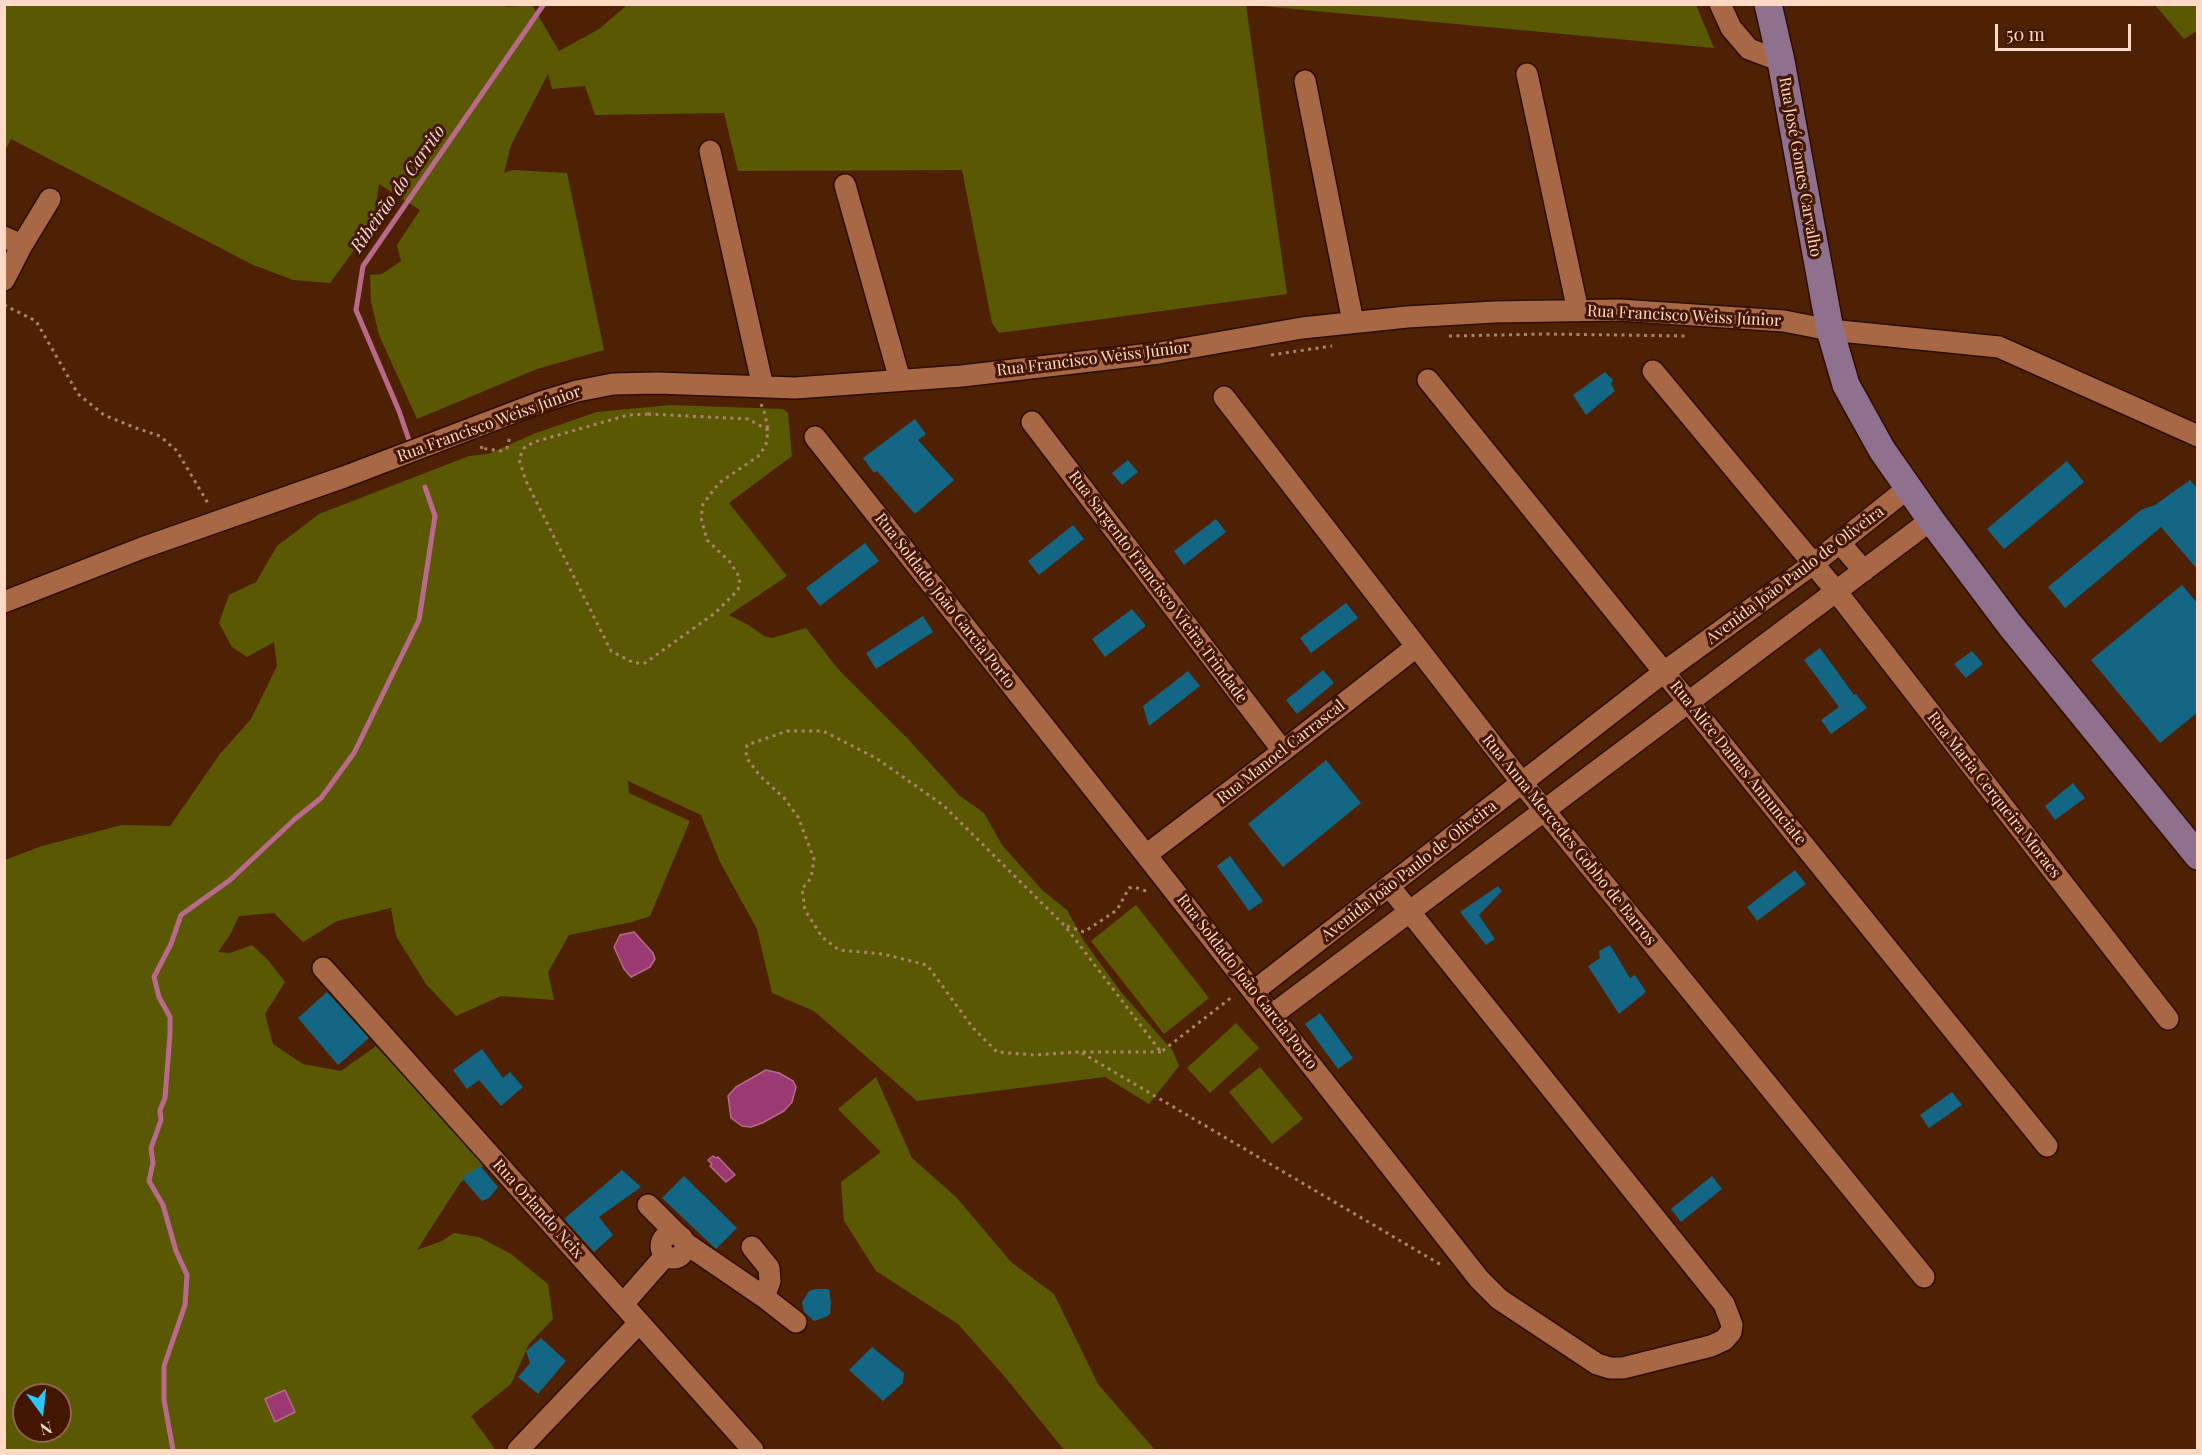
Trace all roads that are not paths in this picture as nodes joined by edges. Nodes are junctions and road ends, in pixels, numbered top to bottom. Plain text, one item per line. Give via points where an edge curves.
1 (1720, 4) edge
2 (1768, 4) edge
3 (1781, 61) junction
4 (1527, 74) dead end
5 (1305, 81) dead end
6 (710, 151) dead end
7 (846, 185) dead end
8 (50, 199) dead end
9 (13, 241) edge
10 (4, 280) edge
11 (1578, 311) junction
12 (1353, 322) junction
13 (1830, 330) junction
14 (1653, 370) dead end
15 (900, 380) junction
16 (1428, 380) dead end
17 (763, 387) junction
18 (1224, 397) dead end
19 (1032, 422) dead end
20 (2198, 436) edge
21 (816, 437) dead end
22 (1908, 488) junction
23 (1931, 520) junction
24 (1840, 543) junction
25 (1816, 568) junction
26 (1864, 571) junction
27 (1836, 591) junction
28 (4, 602) edge
29 (1416, 647) junction
30 (1664, 672) junction
31 (1688, 702) junction
32 (1283, 751) junction
33 (1522, 783) junction
34 (1544, 810) junction
35 (1146, 855) junction
36 (2198, 856) edge
37 (1389, 886) junction
38 (1408, 911) junction
39 (323, 969) dead end
40 (1251, 988) junction
41 (1272, 1015) junction
42 (2168, 1019) dead end
43 (2047, 1146) dead end
44 (648, 1205) dead end
45 (682, 1239) junction
46 (752, 1247) dead end
47 (1924, 1277) dead end
48 (764, 1297) junction
49 (623, 1304) junction
50 (796, 1322) dead end
51 (639, 1323) junction
52 (518, 1450) edge
53 (753, 1450) edge

1 - 3 street via 1731,28 1749,49
2 - 3 main road, Rua José Gomes Carvalho
3 - 13 main road, Rua José Gomes Carvalho
4 - 11 street
5 - 12 street
6 - 17 street
7 - 15 street
8 - 9 street
9 - 10 street
11 - 12 street, Rua Francisco Weiss Júnior via 1494,312
11 - 13 street, Rua Francisco Weiss Júnior via 1784,321
12 - 15 street, Rua Francisco Weiss Júnior via 1159,352
13 - 20 street, Rua Francisco Weiss Júnior via 1999,347
13 - 22 main road, Rua José Gomes Carvalho via 1846,385
14 - 25 street
15 - 17 street, Rua Francisco Weiss Júnior
16 - 30 street, Rua Alice Damas Annunciate
17 - 28 street, Rua Francisco Weiss Júnior via 658,383 613,384 577,391
18 - 29 street, Rua Anna Mercedes Gobbo de Barros
19 - 32 street, Rua Sargento Francisco Vieira Trindade
21 - 35 street, Rua Soldado João Garcia Porto
22 - 23 main road, Rua José Gomes Carvalho
22 - 24 street, Avenida João Paulo de Oliveira
23 - 26 street, Avenida João Paulo de Oliveira
23 - 36 main road, Rua José Gomes Carvalho via 2010,625
24 - 25 street, Avenida João Paulo de Oliveira
24 - 26 street
25 - 27 street, Rua Maria Cerqueira Moraes
25 - 30 street, Avenida João Paulo de Oliveira
26 - 27 street, Avenida João Paulo de Oliveira
27 - 31 street, Avenida João Paulo de Oliveira
27 - 42 street, Rua Maria Cerqueira Moraes
29 - 32 street, Rua Manoel Carrascal
29 - 33 street, Rua Anna Mercedes Gobbo de Barros
30 - 31 street, Rua Alice Damas Annunciate
30 - 33 street, Avenida João Paulo de Oliveira
31 - 34 street, Avenida João Paulo de Oliveira
31 - 43 street, Rua Alice Damas Annunciate
32 - 35 street, Rua Manoel Carrascal
33 - 34 street, Rua Anna Mercedes Gobbo de Barros
33 - 37 street, Avenida João Paulo de Oliveira
34 - 38 street, Avenida João Paulo de Oliveira
34 - 47 street, Rua Anna Mercedes Gobbo de Barros
35 - 40 street, Rua Soldado João Garcia Porto
37 - 38 street
37 - 40 street, Avenida João Paulo de Oliveira
38 - 41 street, Avenida João Paulo de Oliveira
38 - 41 street, Rua Soldado João Garcia Porto via 1724,1304 1732,1325 1724,1340 1711,1347 1610,1368 1597,1364 1499,1299 1479,1279
39 - 49 street, Rua Orlando Neix
40 - 41 street, Rua Soldado João Garcia Porto
44 - 45 street
45 - 48 street
45 - 49 street via 684,1251 680,1257 665,1256
46 - 48 street via 771,1275
48 - 50 street
49 - 51 street, Rua Orlando Neix
51 - 52 street
51 - 53 street, Rua Orlando Neix

